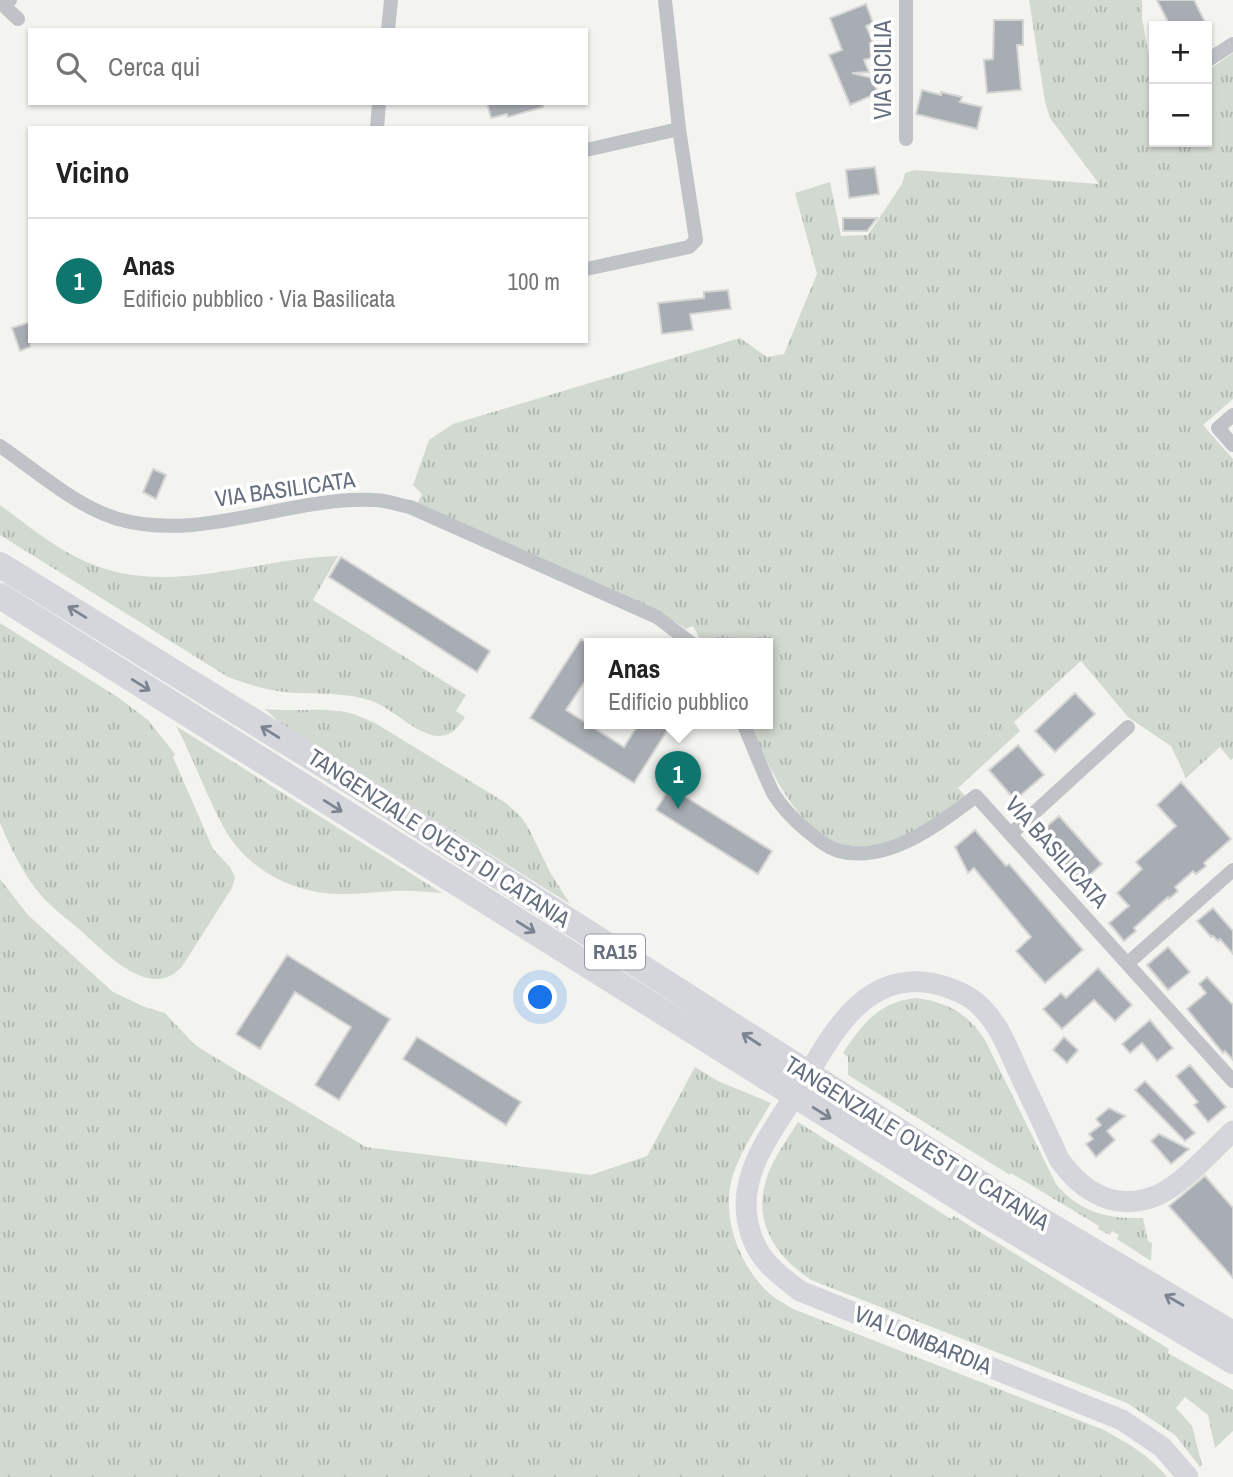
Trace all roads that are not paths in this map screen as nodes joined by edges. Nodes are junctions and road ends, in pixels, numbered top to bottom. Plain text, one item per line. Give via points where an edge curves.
1 (391, 0) edge
2 (665, 0) edge
3 (906, 0) edge
4 (4, 3) edge
5 (18, 19) dead end
6 (388, 28) edge
7 (1233, 44) edge
8 (1212, 57) edge
9 (379, 105) edge
10 (377, 126) edge
11 (679, 129) junction
12 (906, 139) dead end
13 (588, 150) edge
14 (588, 270) edge
15 (1233, 415) edge
16 (1233, 445) edge
17 (0, 446) edge
18 (0, 565) edge
19 (0, 596) edge
20 (684, 638) edge
21 (1128, 727) dead end
22 (746, 729) edge
23 (1011, 834) junction
24 (1233, 870) edge
25 (1128, 963) junction
26 (1233, 1081) edge
27 (1233, 1131) edge
28 (1233, 1334) edge
29 (1233, 1361) edge
30 (1188, 1477) edge

1 - 6 street
2 - 11 street
3 - 12 street, VIA SICILIA
4 - 5 street
7 - 8 street
9 - 10 street
11 - 13 street
11 - 14 street via 696,240 688,247
15 - 16 street via 1218,428
17 - 20 street, VIA BASILICATA via 88,507 119,519 151,524 190,525 335,502 374,500 410,507 657,617
28 -> 18 highway, TANGENZIALE OVEST DI CATANIA / RA15 via 995,1194 354,783
19 -> 29 highway, TANGENZIALE OVEST DI CATANIA / RA15 via 983,1213
21 - 23 street
22 - 23 street, VIA BASILICATA via 774,794 802,826 836,850 862,853 913,838 976,796
23 - 25 street, VIA BASILICATA
24 - 25 street
25 - 26 street, VIA BASILICATA
27 - 30 street, VIA LOMBARDIA via 1158,1195 1132,1201 1098,1196 1072,1177 1059,1159 1003,1038 982,1008 943,985 925,982 876,992 843,1019 763,1145 747,1183 746,1215 752,1240 769,1268 800,1292 1122,1420 1162,1447

